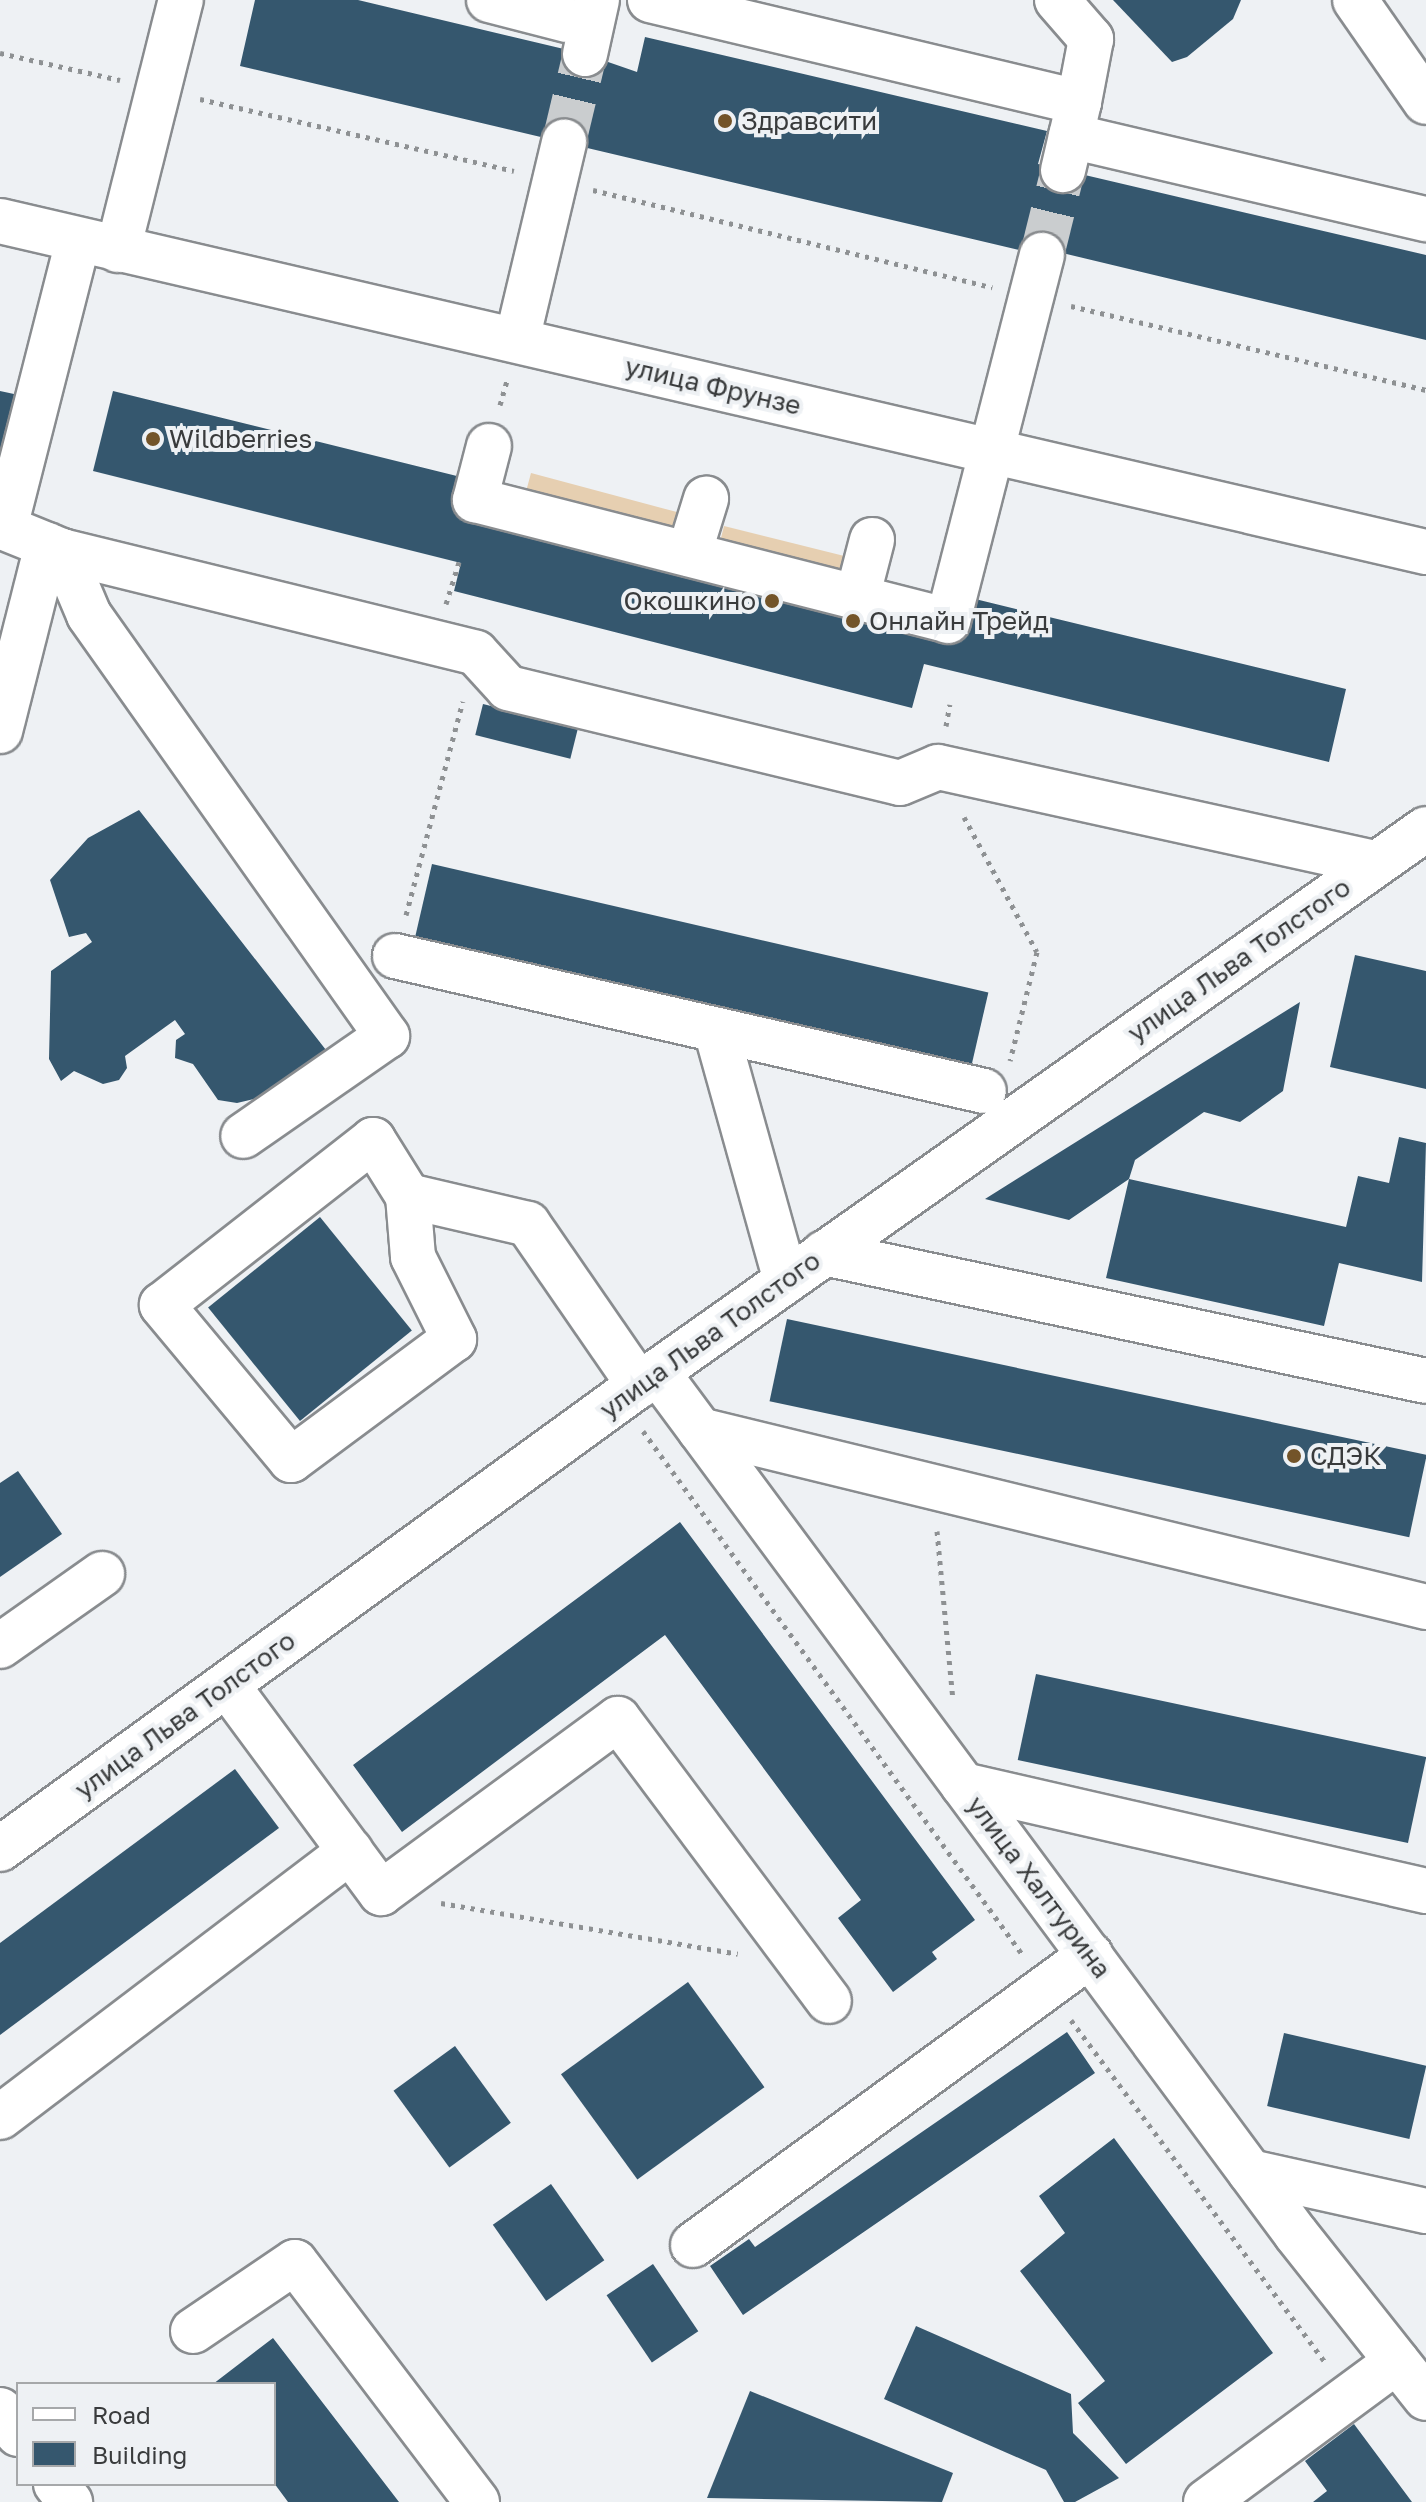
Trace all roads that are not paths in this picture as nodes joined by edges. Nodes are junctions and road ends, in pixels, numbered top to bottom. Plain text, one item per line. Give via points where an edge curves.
1 (181, 0) edge
2 (489, 0) edge
3 (650, 0) edge
4 (1057, 0) edge
5 (1355, 0) edge
6 (583, 25) edge
7 (1426, 102) edge
8 (1071, 136) junction
9 (560, 161) tunnel mouth
10 (1426, 219) edge
11 (0, 221) edge
12 (98, 246) junction
13 (1042, 255) tunnel mouth
14 (517, 340) junction
15 (489, 446) road end
16 (994, 451) junction
17 (706, 499) dead end
18 (3, 528) edge
19 (872, 540) dead end
20 (55, 548) junction
21 (1426, 552) edge
22 (689, 554) junction
23 (857, 598) junction
24 (0, 731) edge
25 (1425, 831) edge
26 (1375, 863) junction
27 (395, 956) road end
28 (716, 1030) junction
29 (996, 1081) road end
30 (243, 1136) dead end
31 (408, 1196) junction
32 (824, 1253) junction
33 (786, 1280) junction
34 (1426, 1381) edge
35 (638, 1386) junction
36 (700, 1430) junction
37 (102, 1574) dead end
38 (1426, 1607) edge
39 (0, 1646) edge
40 (227, 1685) junction
41 (963, 1785) junction
42 (0, 1849) edge
43 (350, 1851) junction
44 (1426, 1891) edge
45 (1090, 1955) junction
46 (829, 2001) dead end
47 (0, 2117) edge
48 (1250, 2172) junction
49 (1426, 2211) edge
50 (693, 2245) dead end
51 (193, 2331) dead end
52 (1397, 2361) junction
53 (1426, 2398) edge
54 (0, 2410) edge
55 (16, 2431) edge
56 (58, 2486) edge
57 (70, 2502) edge
58 (477, 2502) edge
59 (1206, 2502) edge

1 - 12 street via 158,89
2 - 6 street
3 - 8 street
4 - 8 street via 1091,39
5 - 7 street
8 - 10 street
9 - 14 street
11 - 12 street, улица Фрунзе
12 - 14 street, улица Фрунзе
12 - 18 street
13 - 16 street
14 - 16 street, улица Фрунзе
15 - 22 street via 475,500
16 - 21 street, улица Фрунзе
16 - 23 street via 948,621
17 - 22 street
18 - 20 street
19 - 23 street
20 - 24 street
20 - 26 street via 476,653 508,688 900,783 938,767
20 - 30 street via 89,615 387,1036
22 - 23 street
25 - 26 street, улица Льва Толстого
26 - 32 street, улица Льва Толстого
27 - 28 street
28 - 29 street
28 - 33 street
31 - 31 street via 373,1140 162,1305 291,1460 454,1339 413,1257
31 - 35 street, улица Халтурина via 528,1224
32 - 33 street, улица Льва Толстого
32 - 34 street
33 - 35 street, улица Льва Толстого
35 - 36 street, улица Халтурина
35 - 40 street, улица Льва Толстого
36 - 38 street
36 - 41 street, улица Халтурина
37 - 39 street
40 - 42 street, улица Льва Толстого
40 - 43 street
41 - 44 street
41 - 45 street, улица Халтурина
43 - 46 street via 381,1893 618,1719
43 - 47 street
45 - 48 street, улица Халтурина
45 - 50 street
48 - 49 street
48 - 52 street, улица Халтурина
51 - 58 street via 295,2262
52 - 53 street, улица Халтурина
52 - 59 street
54 - 55 street
56 - 57 street

